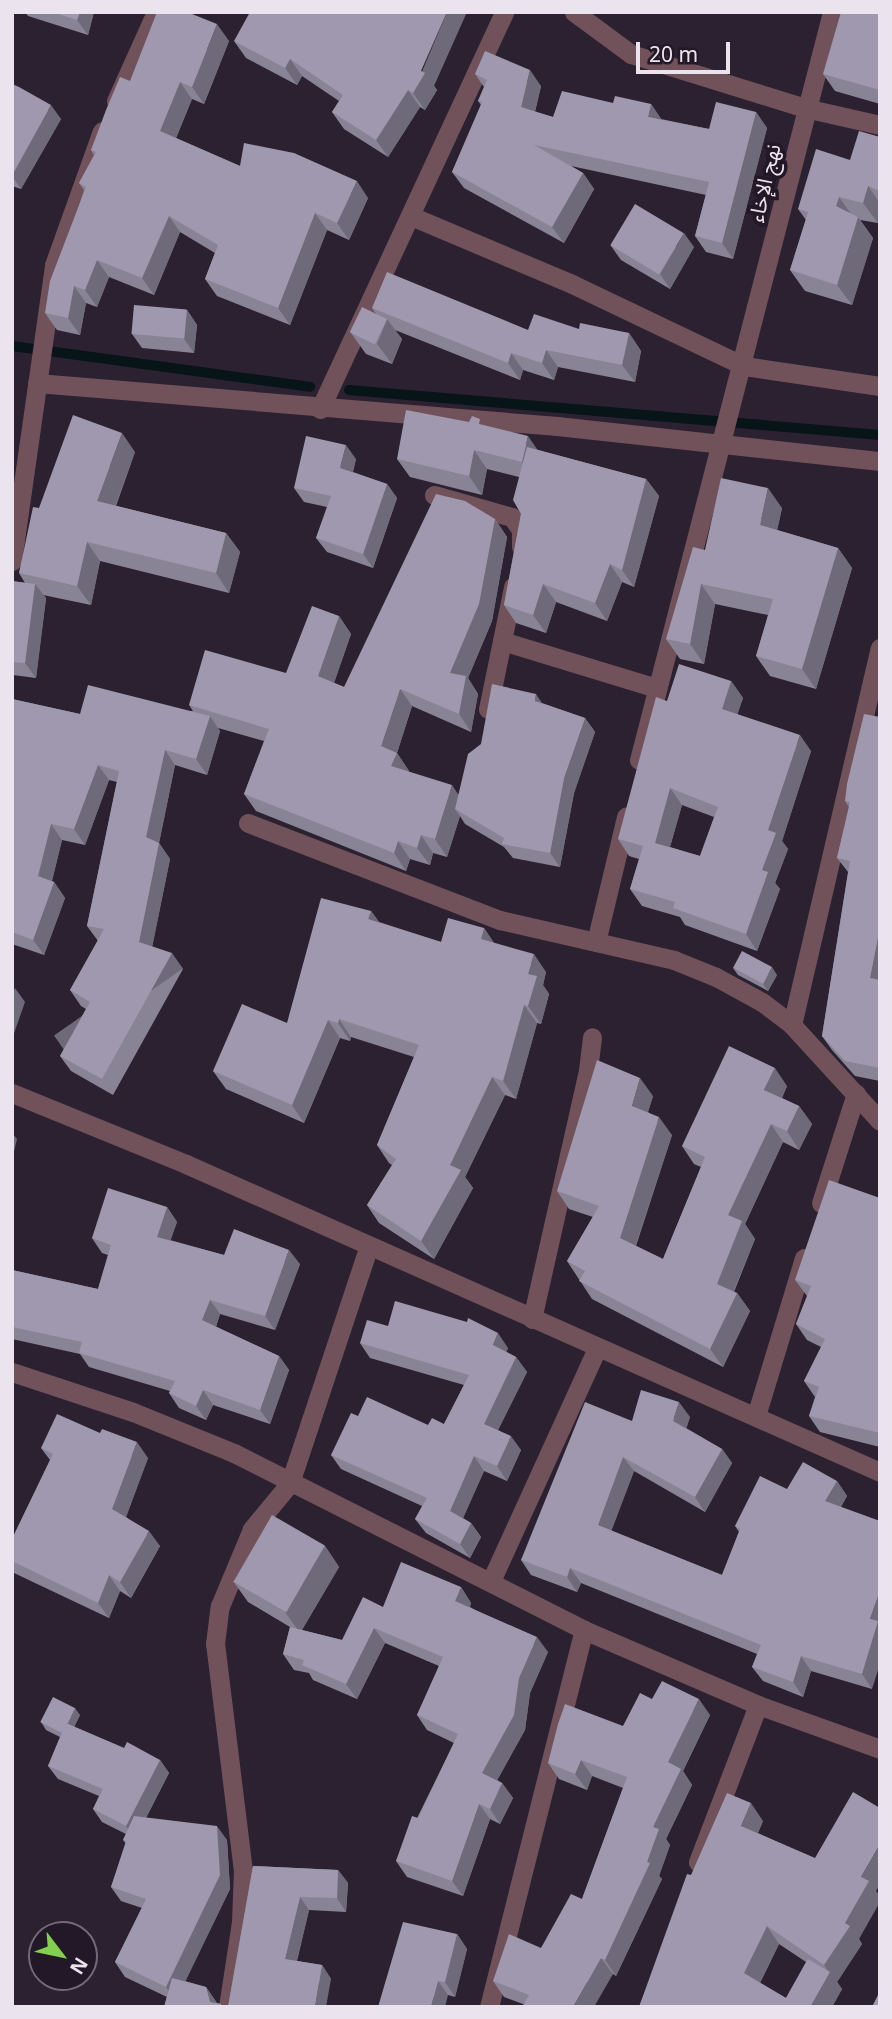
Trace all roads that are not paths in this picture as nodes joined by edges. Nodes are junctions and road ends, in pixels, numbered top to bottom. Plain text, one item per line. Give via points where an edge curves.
1 (156, 12) edge
2 (503, 12) edge
3 (574, 12) edge
4 (832, 12) edge
5 (594, 20) edge
6 (805, 108) junction
7 (880, 125) edge
8 (411, 216) junction
9 (744, 366) junction
10 (37, 381) junction
11 (880, 386) edge
12 (320, 409) junction
13 (720, 445) junction
14 (880, 461) edge
15 (434, 495) edge
16 (17, 502) edge
17 (12, 561) edge
18 (502, 641) junction
19 (880, 648) edge
20 (657, 688) junction
21 (484, 731) edge
22 (248, 824) dead end
23 (596, 942) junction
24 (792, 1025) junction
25 (592, 1037) dead end
26 (12, 1093) edge
27 (856, 1093) junction
28 (880, 1121) edge
29 (817, 1217) edge
30 (809, 1241) edge
31 (369, 1246) junction
32 (532, 1318) junction
33 (597, 1348) junction
34 (12, 1371) edge
35 (755, 1416) junction
36 (880, 1472) edge
37 (290, 1483) junction
38 (491, 1581) junction
39 (584, 1630) junction
40 (758, 1705) junction
41 (880, 1749) edge
42 (691, 1881) edge
43 (228, 2007) edge
44 (489, 2007) edge

1 - 10 street via 76,197 54,265
2 - 8 street
3 - 5 street
4 - 6 street, نهج الإخاء
5 - 6 street via 631,54
6 - 7 street
6 - 9 street, نهج الإخاء
8 - 9 street via 572,284
8 - 12 street
9 - 11 street
9 - 13 street, نهج الإخاء
10 - 12 street
10 - 16 street
12 - 13 street via 557,426
13 - 14 street
13 - 20 street, نهج الإخاء
15 - 18 street via 501,512 518,523 522,542
16 - 17 street
18 - 20 street
18 - 21 street
19 - 24 street
20 - 23 street, نهج الإخاء
22 - 23 street via 500,920
23 - 24 street via 674,960 716,977
24 - 27 street
25 - 32 street
26 - 31 street
27 - 28 street
27 - 29 street
30 - 35 street
31 - 32 street
31 - 37 street
32 - 33 street
33 - 35 street
33 - 38 street
34 - 37 street via 133,1412 234,1453
35 - 36 street
37 - 38 street
37 - 43 street via 252,1529 220,1606 215,1644 243,1840 242,1922
38 - 39 street
39 - 40 street
39 - 44 street
40 - 41 street
40 - 42 street

